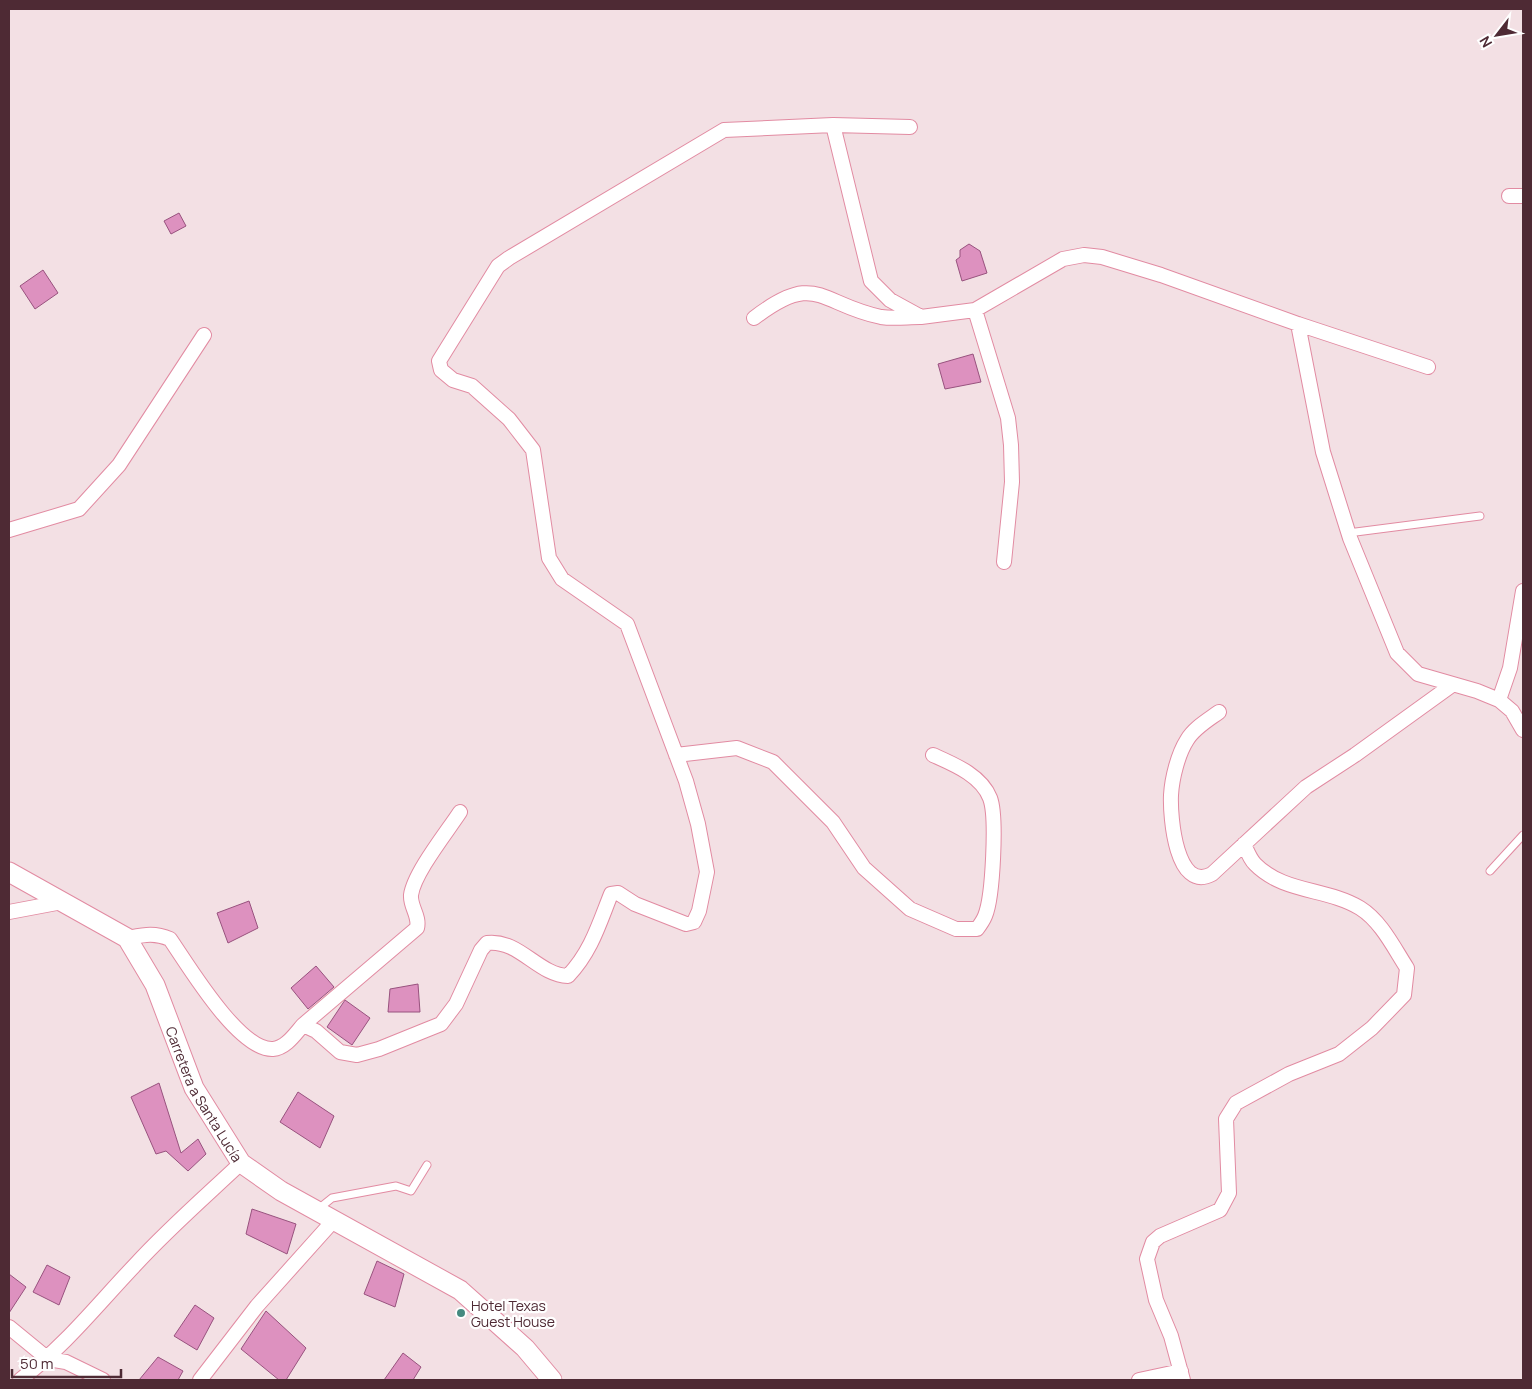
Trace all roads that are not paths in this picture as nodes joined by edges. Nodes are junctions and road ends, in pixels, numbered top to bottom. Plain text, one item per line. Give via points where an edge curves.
1 (833, 125) junction
2 (910, 127) dead end
3 (975, 310) junction
4 (920, 316) junction
5 (754, 318) dead end
6 (1298, 324) junction
7 (204, 336) dead end
8 (1428, 367) dead end
9 (1480, 516) dead end
10 (9, 530) edge
11 (1348, 534) junction
12 (1004, 562) dead end
13 (1523, 591) edge
14 (1452, 685) junction
15 (1499, 700) junction
16 (1219, 712) dead end
17 (1523, 730) edge
18 (933, 755) dead end
19 (676, 756) junction
20 (460, 812) dead end
21 (1523, 835) edge
22 (1244, 844) junction
23 (1490, 871) dead end
24 (9, 872) edge
25 (62, 902) junction
26 (9, 912) edge
27 (127, 938) junction
28 (303, 1025) junction
29 (241, 1162) junction
30 (427, 1165) dead end
31 (317, 1211) junction
32 (334, 1220) junction
33 (9, 1327) edge
34 (48, 1359) junction
35 (1182, 1376) edge
36 (20, 1380) edge
37 (104, 1380) edge
38 (200, 1380) edge
39 (552, 1380) edge
40 (1139, 1380) edge

1 - 2 street
1 - 4 street via 871,281 890,300
1 - 19 street via 724,130 509,258 498,266 439,361 441,370 453,380 472,386 509,419 532,450 549,558 562,579 627,624
3 - 4 street
3 - 6 street via 1063,259 1084,255 1102,257 1161,275
3 - 12 street via 1008,418 1012,482
4 - 5 street via 882,317 810,292 782,298
6 - 8 street
6 - 11 street via 1323,452
7 - 10 street via 119,465 78,509
9 - 11 lane
11 - 14 street via 1398,653 1418,674
13 - 15 street via 1510,668
14 - 15 street
14 - 22 street via 1306,787
15 - 17 street via 1512,712
16 - 22 street via 1188,738 1180,753 1171,793 1172,827 1181,859 1195,878 1212,874
18 - 19 street via 960,767 990,797 994,818 991,890 985,916 977,929 956,929 910,909 864,868 833,822 773,762 737,748
19 - 28 street via 698,824 707,872 694,922 686,924 635,904 618,893 611,894 602,922 581,962 568,976 556,976 498,942 487,944 481,950 456,1004 441,1024 356,1055 340,1052 316,1030
20 - 28 street via 413,883 411,898 419,920 417,928
21 - 23 lane
22 - 35 street via 1254,863 1275,880 1340,898 1362,910 1383,931 1407,968 1404,995 1359,1039 1338,1054 1289,1074 1236,1103 1226,1119 1229,1194 1220,1210 1153,1242 1147,1259 1156,1300 1171,1336
24 - 25 main road
25 - 26 street
25 - 27 main road
27 - 28 street via 160,934 170,939 220,1010 248,1040 262,1048 274,1049 284,1045
27 - 29 main road, Carretera a Santa Lucía via 155,985 194,1088
29 - 31 main road, Carretera a Santa Lucía via 281,1191
29 - 34 street via 137,1263
30 - 31 lane via 411,1191 396,1186 332,1198
31 - 32 main road, Carretera a Santa Lucía
32 - 38 street via 257,1306
32 - 39 main road, Carretera a Santa Lucía via 460,1290 525,1348
33 - 34 street
34 - 36 street
34 - 37 street via 66,1362
35 - 40 street

